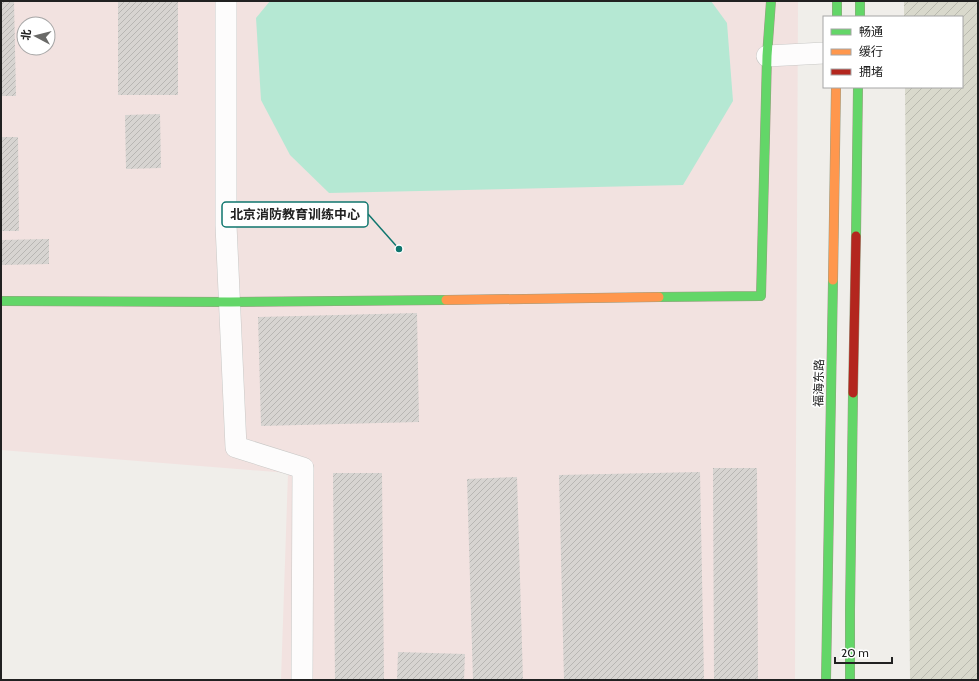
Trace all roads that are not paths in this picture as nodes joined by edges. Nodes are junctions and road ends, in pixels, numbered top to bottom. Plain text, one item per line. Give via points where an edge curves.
1 (226, 1) edge
2 (771, 1) edge
3 (837, 1) edge
4 (860, 1) edge
5 (837, 16) edge
6 (860, 16) edge
7 (823, 53) edge
8 (767, 56) junction
9 (836, 88) edge
10 (858, 88) edge
11 (1, 301) edge
12 (230, 302) junction
13 (302, 680) edge
14 (826, 680) edge
15 (850, 680) edge

1 - 12 street via 226,225
2 - 8 street
3 - 5 street
4 - 6 street
7 - 8 street
8 - 12 street via 761,296
9 - 14 street, 福海东路
10 - 15 street
11 - 12 street
12 - 13 street via 236,446 303,468

